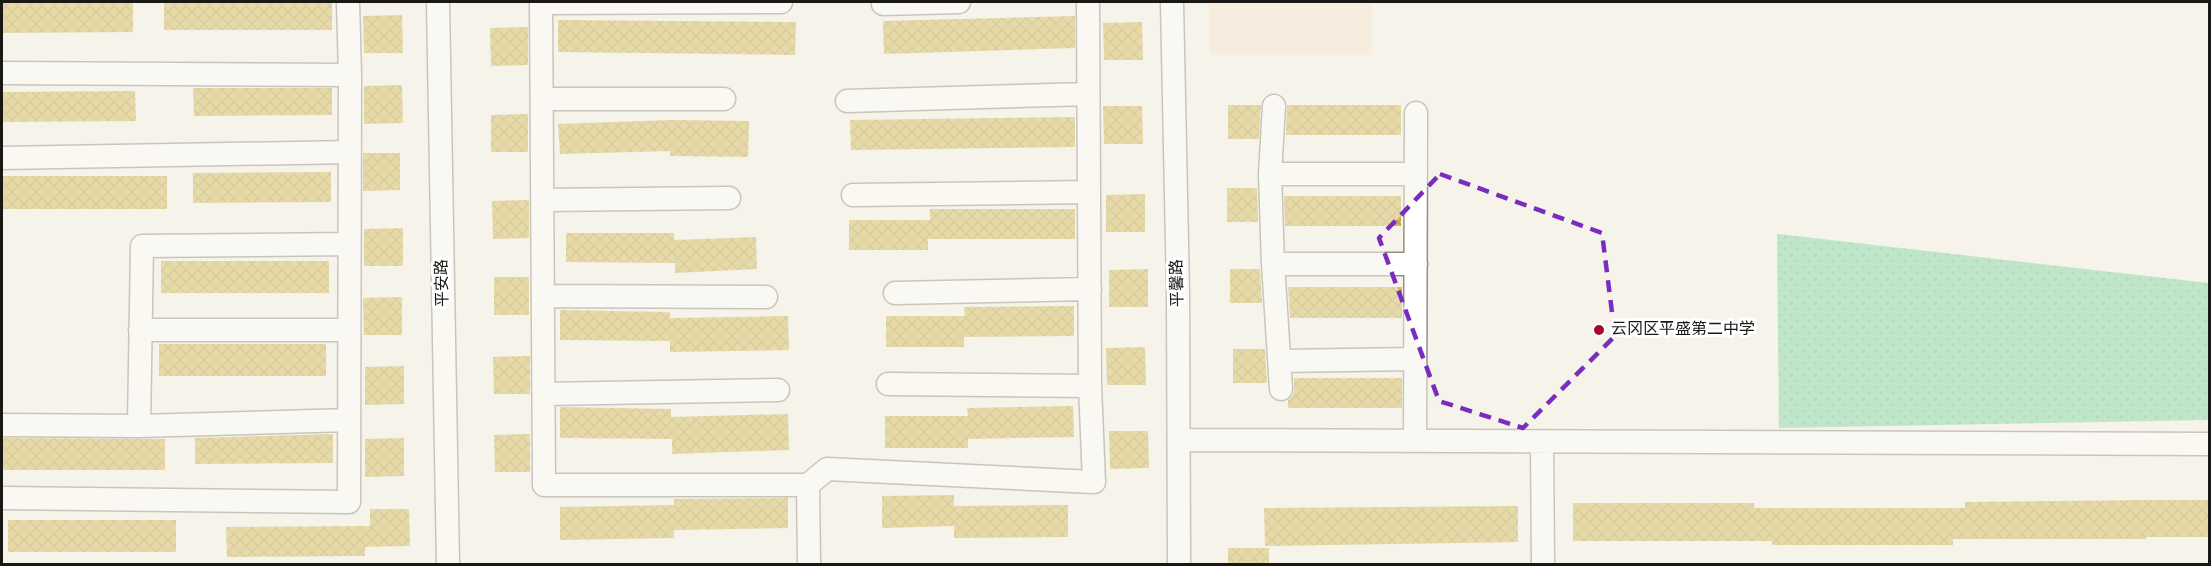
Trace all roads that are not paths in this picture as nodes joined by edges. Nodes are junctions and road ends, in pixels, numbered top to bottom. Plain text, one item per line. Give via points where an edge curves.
1 (348, 2) edge
2 (438, 2) edge
3 (542, 2) edge
4 (781, 2) edge
5 (959, 2) edge
6 (1088, 2) edge
7 (1172, 2) edge
8 (883, 4) dead end
9 (2, 73) edge
10 (350, 75) junction
11 (1088, 94) junction
12 (542, 99) junction
13 (724, 99) dead end
14 (847, 101) dead end
15 (1275, 106) dead end
16 (1416, 113) dead end
17 (350, 152) junction
18 (2, 158) edge
19 (1270, 174) junction
20 (1416, 174) junction
21 (1089, 192) junction
22 (853, 195) dead end
23 (729, 198) dead end
24 (543, 200) junction
25 (349, 244) junction
26 (1273, 264) junction
27 (1416, 264) junction
28 (1090, 289) junction
29 (895, 293) dead end
30 (543, 296) junction
31 (766, 297) dead end
32 (140, 330) junction
33 (349, 330) junction
34 (1415, 359) junction
35 (1280, 361) junction
36 (888, 384) dead end
37 (1090, 386) junction
38 (1281, 388) dead end
39 (778, 390) dead end
40 (544, 394) junction
41 (349, 420) junction
42 (2, 425) edge
43 (139, 426) junction
44 (1179, 440) junction
45 (1415, 441) junction
46 (1542, 442) junction
47 (2210, 444) edge
48 (808, 485) junction
49 (2, 498) edge
50 (448, 564) edge
51 (809, 564) edge
52 (1179, 564) edge
53 (1543, 564) edge

1 - 10 street
2 - 50 street, 平安路
3 - 4 street
3 - 12 street
5 - 8 street
6 - 11 street
7 - 44 street, 平馨路
9 - 10 street
10 - 17 street
11 - 14 street
11 - 21 street
12 - 13 street
12 - 24 street
15 - 19 street
16 - 20 street
17 - 18 street
17 - 25 street
19 - 20 street
19 - 26 street
20 - 27 street
21 - 22 street
21 - 28 street
23 - 24 street
24 - 30 street
25 - 32 street via 142,246
25 - 33 street
26 - 27 street
26 - 35 street
27 - 34 street
28 - 29 street
28 - 37 street
30 - 31 street
30 - 40 street
32 - 33 street
32 - 43 street
33 - 41 street
34 - 35 street
34 - 45 street
35 - 38 street
36 - 37 street
37 - 48 street via 1094,482 826,469
39 - 40 street
40 - 48 street via 544,485
41 - 43 street
41 - 49 street via 349,502
42 - 43 street
44 - 45 street
44 - 52 street, 平馨路
45 - 46 street
46 - 47 street
46 - 53 street
48 - 51 street

